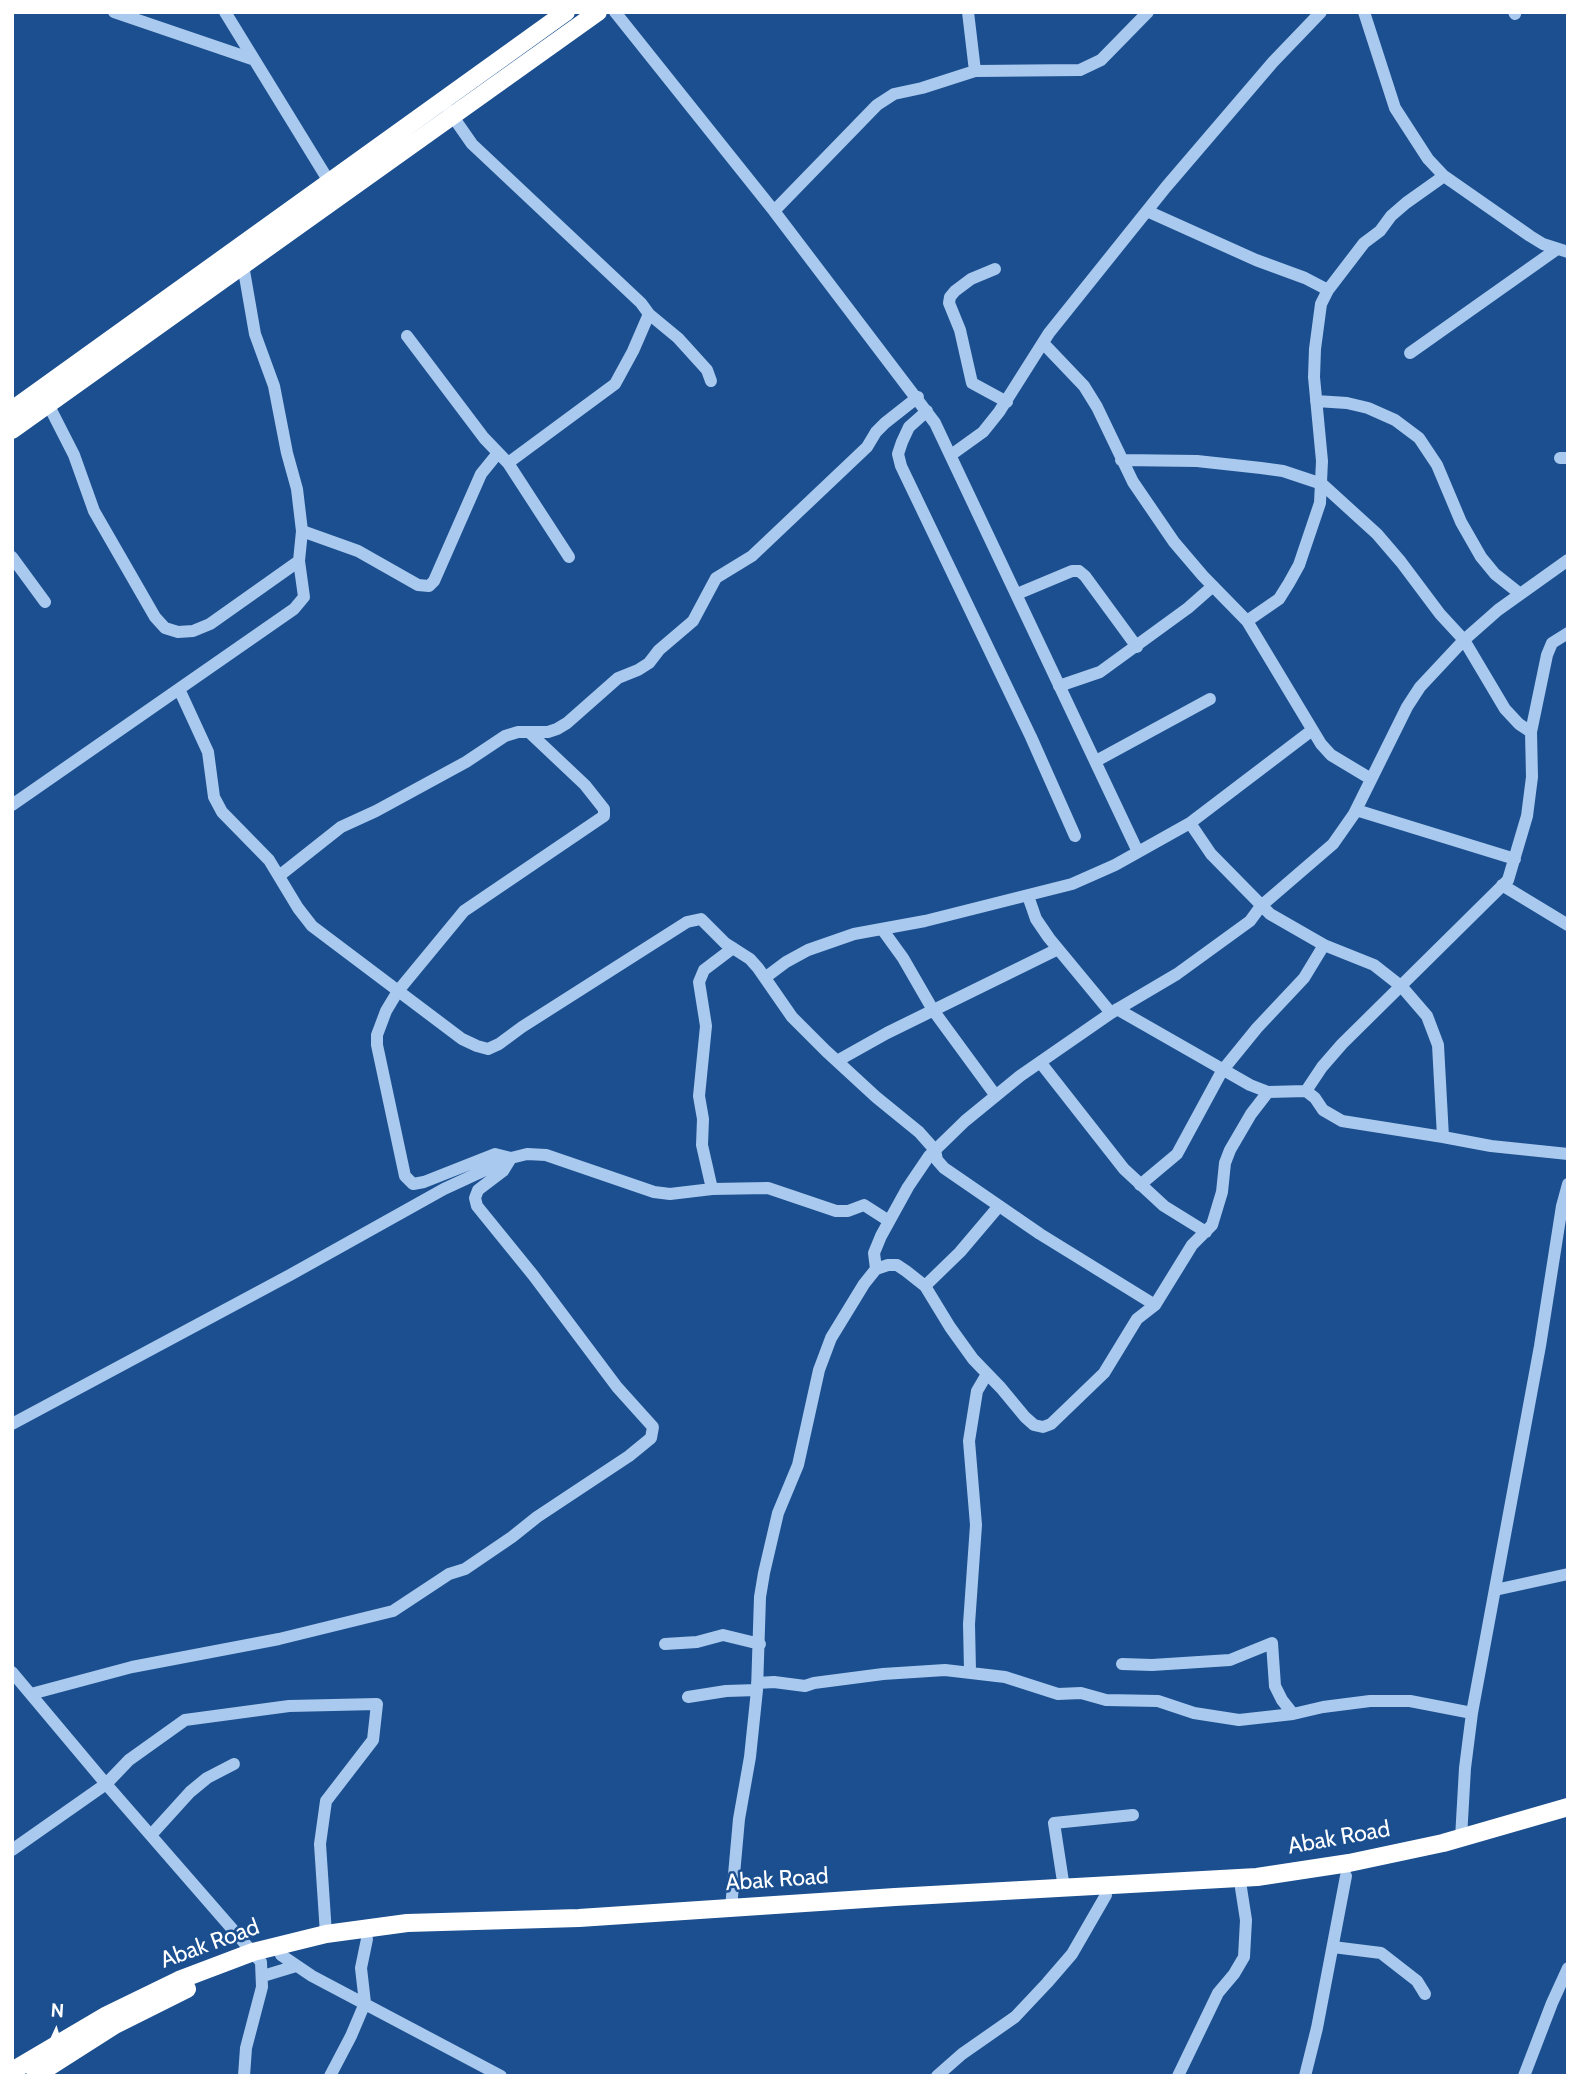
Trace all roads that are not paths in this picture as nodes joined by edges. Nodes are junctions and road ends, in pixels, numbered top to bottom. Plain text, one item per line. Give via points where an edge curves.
1 (114, 12) edge
2 (225, 12) edge
3 (566, 12) edge
4 (598, 12) edge
5 (615, 12) edge
6 (968, 12) edge
7 (1148, 12) edge
8 (1321, 12) edge
9 (1364, 12) edge
10 (252, 59) junction
11 (975, 71) junction
12 (448, 110) junction
13 (1444, 176) junction
14 (330, 183) junction
15 (774, 211) junction
16 (1147, 211) junction
17 (1562, 250) edge
18 (243, 265) junction
19 (995, 269) dead end
20 (1328, 290) junction
21 (649, 314) junction
22 (407, 337) dead end
23 (1043, 343) junction
24 (1410, 353) dead end
25 (711, 381) dead end
26 (918, 397) junction
27 (1007, 401) junction
28 (1316, 401) junction
29 (48, 404) junction
30 (12, 410) edge
31 (927, 411) junction
32 (12, 430) edge
33 (498, 453) junction
34 (951, 455) junction
35 (1121, 460) junction
36 (508, 463) junction
37 (1322, 484) junction
38 (302, 531) junction
39 (12, 557) edge
40 (569, 557) dead end
41 (1568, 560) edge
42 (299, 561) junction
43 (1213, 586) junction
44 (1519, 593) junction
45 (1017, 594) junction
46 (45, 602) dead end
47 (1247, 621) junction
48 (1568, 633) edge
49 (1464, 640) junction
50 (1137, 647) junction
51 (1059, 687) junction
52 (179, 689) junction
53 (1210, 699) dead end
54 (1311, 731) junction
55 (1531, 732) junction
56 (531, 734) junction
57 (1096, 761) junction
58 (1371, 779) junction
59 (12, 805) edge
60 (1356, 810) junction
61 (1190, 823) junction
62 (1075, 836) dead end
63 (1138, 852) junction
64 (1515, 859) junction
65 (279, 876) junction
66 (1502, 885) junction
67 (1028, 896) junction
68 (1261, 906) junction
69 (1568, 925) edge
70 (882, 929) junction
71 (1324, 944) junction
72 (733, 948) junction
73 (1058, 949) junction
74 (766, 977) junction
75 (1402, 987) junction
76 (398, 991) junction
77 (933, 1010) junction
78 (1114, 1011) junction
79 (837, 1061) junction
80 (1040, 1062) junction
81 (1222, 1071) junction
82 (1306, 1091) junction
83 (1268, 1092) junction
84 (996, 1096) junction
85 (1443, 1137) junction
86 (935, 1150) junction
87 (1568, 1154) edge
88 (511, 1158) junction
89 (1568, 1184) edge
90 (1140, 1185) junction
91 (712, 1189) junction
92 (999, 1206) junction
93 (889, 1221) junction
94 (1206, 1233) junction
95 (876, 1269) junction
96 (925, 1286) junction
97 (1155, 1305) junction
98 (987, 1374) junction
99 (12, 1424) edge
100 (1568, 1574) edge
101 (1495, 1590) junction
102 (665, 1644) dead end
103 (760, 1644) junction
104 (1122, 1664) dead end
105 (970, 1671) junction
106 (12, 1672) edge
107 (757, 1687) junction
108 (31, 1694) junction
109 (688, 1697) dead end
110 (1472, 1713) junction
111 (1293, 1714) junction
112 (234, 1764) dead end
113 (106, 1784) junction
114 (1568, 1807) edge
115 (1133, 1815) dead end
116 (1568, 1818) edge
117 (151, 1835) junction
118 (1461, 1838) junction
119 (12, 1850) edge
120 (1346, 1876) junction
121 (1241, 1888) junction
122 (1064, 1892) junction
123 (1106, 1895) junction
124 (730, 1908) junction
125 (326, 1934) junction
126 (367, 1940) junction
127 (1333, 1947) junction
128 (281, 1955) junction
129 (259, 1963) junction
130 (296, 1966) junction
131 (1568, 1968) edge
132 (1425, 1994) dead end
133 (365, 2003) junction
134 (12, 2071) edge
135 (35, 2076) edge
136 (243, 2076) edge
137 (330, 2076) edge
138 (501, 2076) edge
139 (937, 2076) edge
140 (1178, 2076) edge
141 (1305, 2076) edge
142 (1524, 2076) edge

1 - 10 street
2 - 10 street
3 - 12 highway
4 - 12 highway
5 - 15 street
6 - 11 street
7 - 11 street via 1101,60 1080,70
8 - 16 street
9 - 13 street via 1395,108
10 - 14 street
11 - 15 street via 894,94 877,105
12 - 14 highway
12 - 18 highway
12 - 21 street via 472,144
13 - 17 street via 1530,236
13 - 20 street via 1391,216
14 - 30 highway
15 - 26 street
16 - 20 street
16 - 23 street
17 - 24 street
18 - 29 highway
18 - 38 street via 255,334 274,386 297,489
19 - 27 street via 955,291 950,303 972,383
20 - 28 street via 1321,304 1315,349
21 - 25 street via 678,338 707,370
21 - 36 street via 615,383
22 - 33 street
23 - 27 street
23 - 35 street via 1084,386
26 - 31 street
26 - 56 street via 876,432 867,447 752,556 716,578 693,621 649,663 607,686 567,723
27 - 34 street via 982,432
28 - 37 street
28 - 44 street via 1368,408 1419,438 1481,557
29 - 32 highway
29 - 42 street via 74,455 94,511 165,628 192,631 210,624
31 - 34 street
31 - 62 street via 909,427 898,454 901,466
33 - 36 street
33 - 38 street via 481,474 435,582 429,586 418,585 358,551
34 - 45 street
35 - 37 street via 1261,468
35 - 43 street via 1174,542
36 - 40 street
37 - 47 street via 1320,503 1294,574 1279,599
37 - 49 street via 1377,534
38 - 42 street
39 - 46 street
41 - 44 street
42 - 52 street via 304,597 294,609
43 - 47 street
43 - 50 street
44 - 49 street
45 - 50 street via 1079,571
45 - 51 street
47 - 54 street
48 - 55 street via 1552,643 1547,654
49 - 55 street via 1505,709
49 - 58 street via 1412,696
50 - 51 street via 1100,672
51 - 57 street
52 - 59 street
52 - 65 street via 208,752 214,797
53 - 57 street
54 - 58 street via 1331,755
54 - 61 street
55 - 64 street via 1532,777
56 - 65 street via 505,736 466,762 341,827
56 - 76 street via 585,785 604,809 604,816 464,911
57 - 63 street
58 - 60 street
60 - 64 street
60 - 68 street via 1333,844
61 - 63 street
61 - 68 street
63 - 67 street via 1072,884
64 - 66 street
65 - 76 street via 312,926
66 - 69 street
66 - 75 street
67 - 70 street
67 - 73 street via 1036,919
68 - 71 street
68 - 78 street via 1250,921 1188,966
70 - 74 street via 808,950
70 - 77 street
71 - 75 street via 1374,965
71 - 81 street via 1304,978
72 - 74 street
72 - 76 street via 701,919 687,922 488,1049 462,1039
72 - 91 street via 704,970 699,982 706,1026 698,1096
73 - 77 street
73 - 78 street
74 - 79 street via 792,1017
75 - 82 street via 1322,1067
75 - 85 street via 1427,1016 1438,1045
76 - 88 street via 386,1011 377,1045 405,1176 413,1184 495,1154
77 - 79 street
77 - 84 street
78 - 80 street
78 - 81 street
79 - 86 street
80 - 84 street
80 - 90 street via 1094,1134
81 - 83 street
81 - 90 street via 1177,1154
82 - 83 street
82 - 85 street via 1323,1110 1342,1121
83 - 94 street via 1230,1150 1217,1215
84 - 86 street
85 - 87 street
86 - 92 street via 944,1168
86 - 93 street
88 - 91 street via 546,1156 654,1192
88 - 99 street via 444,1189
88 - 108 street via 503,1171 478,1190 477,1206 653,1427 651,1438 465,1569 449,1574 393,1611 132,1667
89 - 101 street
90 - 94 street
91 - 93 street via 768,1188 836,1211 864,1205
92 - 96 street
92 - 97 street
93 - 95 street via 874,1253
94 - 97 street via 1192,1245
95 - 96 street via 897,1265
95 - 103 street via 831,1338 819,1370 798,1465 778,1513 764,1573
96 - 98 street
97 - 98 street via 1137,1319 1104,1373 1044,1427 1034,1425
98 - 105 street via 977,1391 969,1441 976,1525
100 - 101 street
101 - 110 street
102 - 103 street via 723,1635
103 - 107 street
104 - 111 street via 1230,1660 1272,1643 1275,1686
105 - 107 street via 883,1674 805,1686 774,1682
105 - 111 street via 1058,1694 1158,1701 1218,1718
106 - 108 street
107 - 109 street
107 - 124 street
108 - 113 street
110 - 111 street via 1410,1701 1370,1701
110 - 118 street
112 - 117 street via 206,1777
113 - 117 street
113 - 119 street
113 - 125 street via 129,1760 185,1720 289,1706 377,1704 374,1738 326,1801 320,1844
114 - 118 highway, Abak Road
115 - 122 street via 1055,1822
116 - 120 highway, Abak Road via 1490,1842
117 - 129 street
118 - 122 highway, Abak Road via 1349,1863 1257,1877
120 - 121 highway, Abak Road
120 - 127 street
121 - 123 highway, Abak Road
121 - 140 street via 1246,1920 1244,1957 1218,1993
122 - 123 highway, Abak Road
122 - 124 highway, Abak Road
122 - 126 highway, Abak Road via 671,1924
123 - 139 street via 1072,1954 1016,2017
124 - 125 highway, Abak Road via 579,1919 407,1923
125 - 129 highway, Abak Road
126 - 128 highway, Abak Road
126 - 133 street via 361,1968
127 - 132 street via 1381,1953 1417,1981
127 - 141 street
128 - 129 highway, Abak Road
128 - 130 street
129 - 130 street
129 - 134 highway, Abak Road via 179,1980 132,2001
129 - 135 highway, Abak Road via 183,1991 115,2025
129 - 136 street via 260,2000
130 - 133 street
131 - 142 street
133 - 137 street
133 - 138 street

